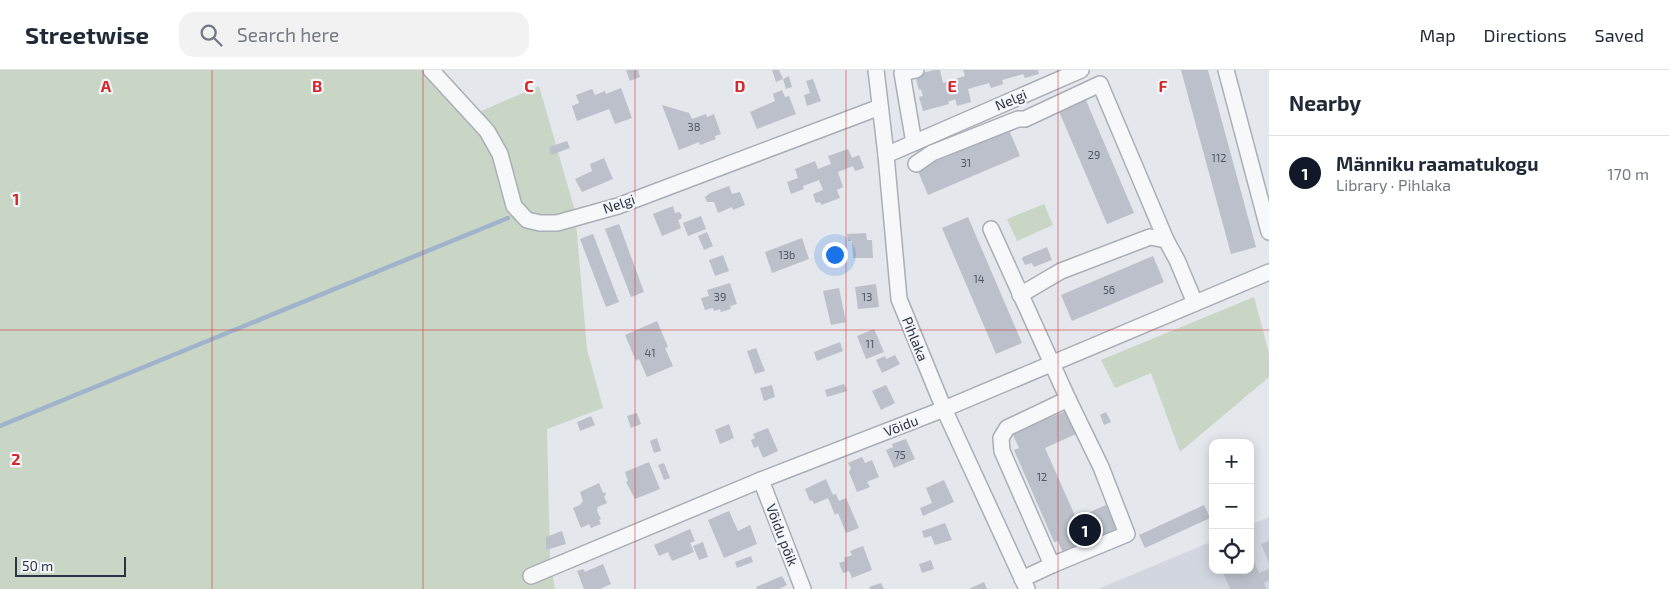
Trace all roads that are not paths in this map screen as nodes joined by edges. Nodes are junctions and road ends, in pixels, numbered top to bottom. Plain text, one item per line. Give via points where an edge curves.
1 (431, 70) edge
2 (876, 70) edge
3 (916, 70) edge
4 (1082, 70) edge
5 (1226, 70) edge
6 (880, 107) junction
7 (914, 143) junction
8 (886, 154) junction
9 (916, 164) dead end
10 (991, 229) dead end
11 (1269, 232) edge
12 (1166, 240) junction
13 (1269, 272) edge
14 (1020, 295) junction
15 (1195, 303) junction
16 (1051, 364) junction
17 (1068, 399) junction
18 (944, 410) junction
19 (760, 480) junction
20 (1052, 565) junction
21 (531, 576) dead end
22 (1024, 584) edge
23 (802, 589) edge

1 - 6 street, Nelgi via 487,131 500,154 514,206 527,220 540,223 557,223 618,206
2 - 6 street, Pihlaka
3 - 7 street via 902,73
4 - 7 street, Nelgi
5 - 11 street
6 - 8 street, Pihlaka
7 - 8 street, Nelgi
8 - 18 street, Pihlaka via 899,299
9 - 12 street via 932,154 1025,119 1100,84
10 - 14 street
12 - 14 street via 1150,237 1061,271
12 - 15 street
13 - 15 street, Võidu
14 - 16 street
15 - 16 street, Võidu
16 - 17 street
16 - 18 street, Võidu
17 - 20 street via 1007,428 1001,438 1002,450
17 - 20 street via 1102,467 1128,534
18 - 19 street, Võidu
18 - 22 street, Pihlaka
19 - 21 street, Võidu
19 - 23 street, Võidu põik
20 - 22 street

